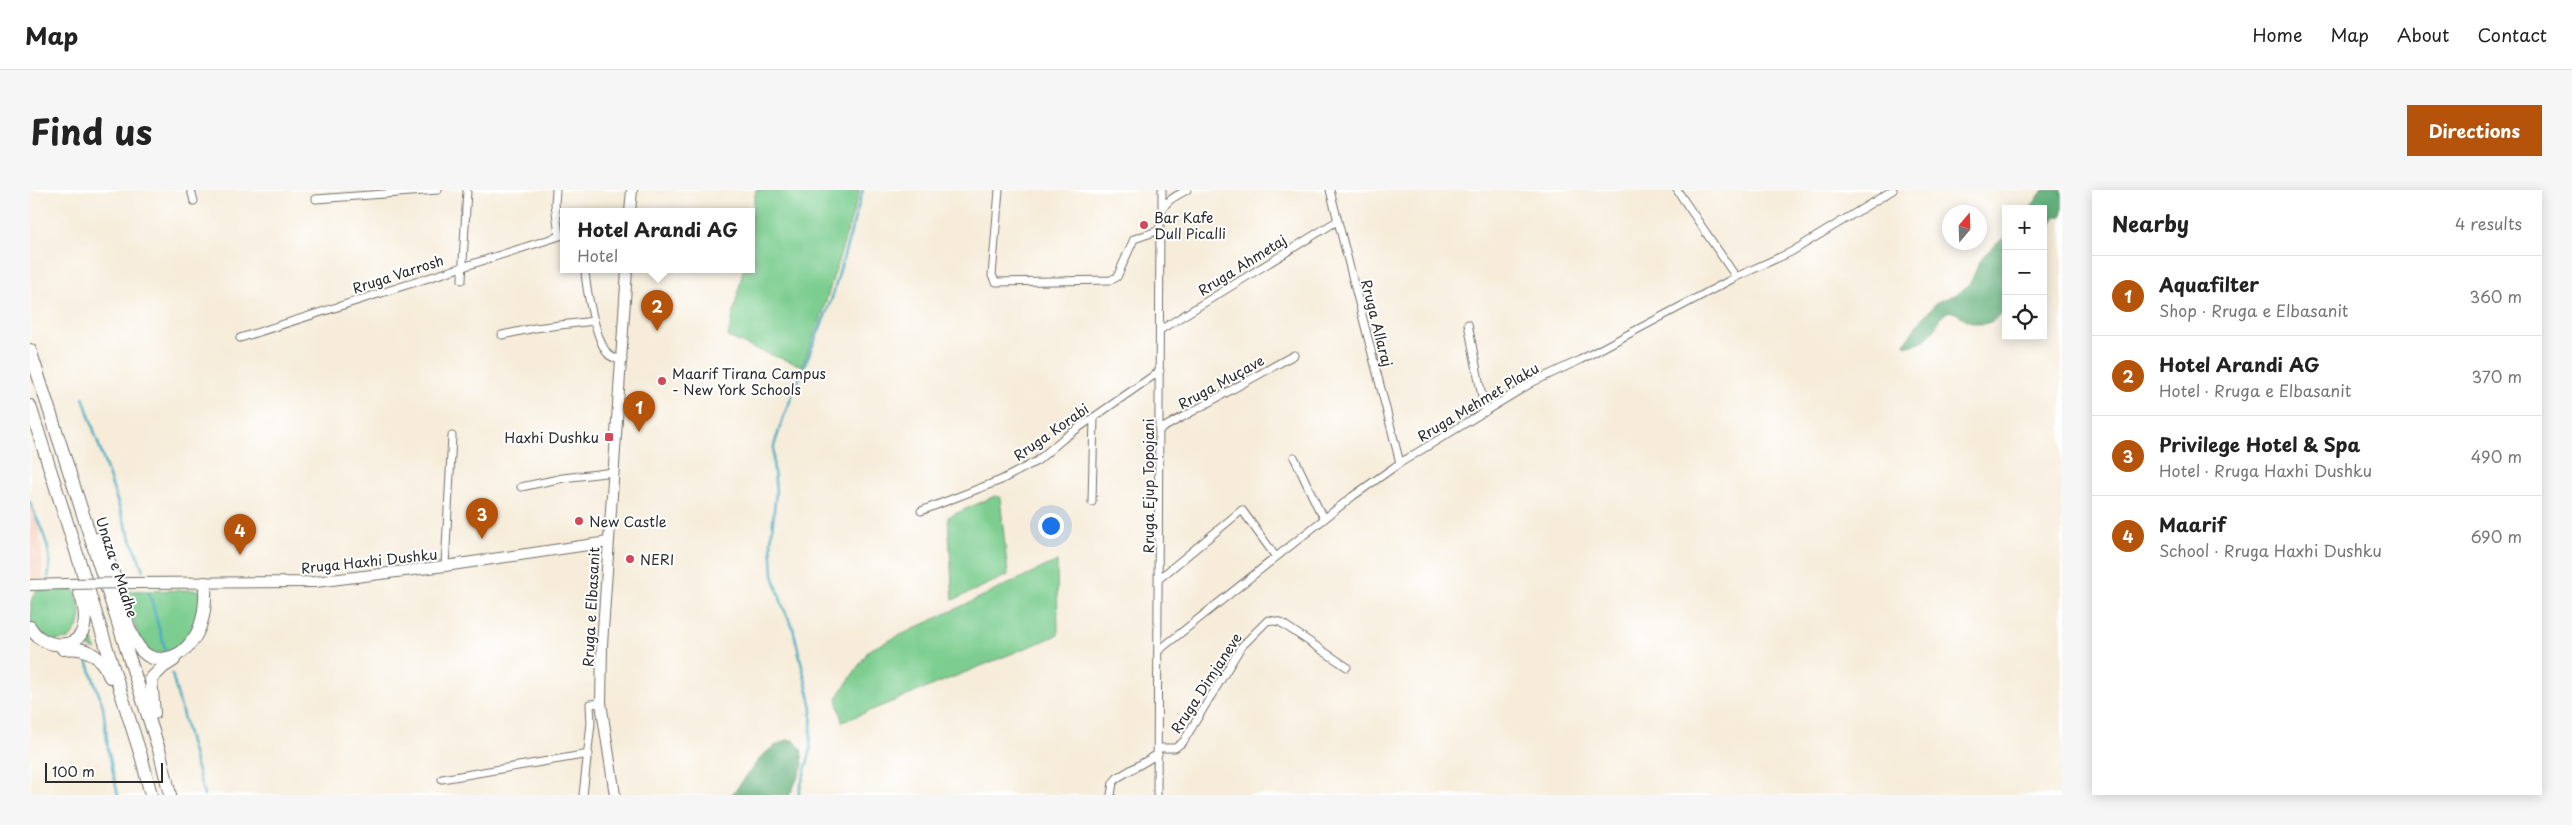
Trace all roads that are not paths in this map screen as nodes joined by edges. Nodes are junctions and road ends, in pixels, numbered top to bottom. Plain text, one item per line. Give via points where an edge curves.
1 (192, 190) edge
2 (438, 190) edge
3 (467, 190) edge
4 (556, 190) edge
5 (632, 190) edge
6 (999, 190) edge
7 (1162, 190) edge
8 (1187, 190) edge
9 (1330, 190) edge
10 (1676, 190) edge
11 (1893, 190) edge
12 (316, 199) dead end
13 (194, 201) dead end
14 (630, 208) edge
15 (1162, 208) junction
16 (1337, 220) junction
17 (560, 230) edge
18 (1160, 230) junction
19 (560, 235) edge
20 (464, 266) junction
21 (585, 273) edge
22 (627, 273) edge
23 (1736, 277) junction
24 (462, 280) dead end
25 (594, 321) junction
26 (1468, 324) dead end
27 (1160, 330) junction
28 (502, 335) dead end
29 (240, 338) dead end
30 (30, 350) edge
31 (1294, 355) dead end
32 (622, 360) junction
33 (1160, 371) junction
34 (30, 406) edge
35 (1485, 412) junction
36 (1094, 418) junction
37 (1160, 428) junction
38 (452, 436) dead end
39 (1294, 457) dead end
40 (1400, 463) junction
41 (69, 469) junction
42 (614, 472) junction
43 (51, 473) junction
44 (521, 487) dead end
45 (1092, 502) dead end
46 (921, 511) dead end
47 (1325, 518) junction
48 (608, 542) junction
49 (1276, 557) junction
50 (444, 566) junction
51 (1160, 578) junction
52 (209, 583) junction
53 (30, 585) edge
54 (30, 627) edge
55 (30, 636) edge
56 (1158, 651) junction
57 (1347, 667) dead end
58 (601, 703) junction
59 (1158, 751) junction
60 (160, 753) junction
61 (589, 754) junction
62 (142, 759) junction
63 (442, 779) dead end
64 (151, 795) edge
65 (170, 795) edge
66 (583, 795) edge
67 (616, 795) edge
68 (1111, 795) edge
69 (1157, 795) edge

1 - 13 street
2 - 12 street
3 - 20 street
4 - 17 street
5 - 14 street
6 - 18 street via 992,276 996,282 1111,280 1117,277 1134,239
7 - 15 street, Rruga Ejup Topojani
8 - 15 street
9 - 16 street, Rruga Allaraj
10 - 23 street
11 - 23 street, Rruga Mehmet Plaku via 1792,252
15 - 18 street, Rruga Ejup Topojani
16 - 27 street, Rruga Ahmetaj
16 - 40 street, Rruga Allaraj
18 - 27 street, Rruga Ejup Topojani
19 - 20 street, Rruga Varrosh
20 - 24 street
20 - 29 street, Rruga Varrosh
21 - 25 street
22 - 32 street, Rruga e Elbasanit
23 - 35 street, Rruga Mehmet Plaku via 1533,382
25 - 28 street
25 - 32 street via 606,353
26 - 35 street
27 - 33 street, Rruga Ejup Topojani
30 - 41 highway, Unaza e Madhe
31 - 37 street, Rruga Muçave
32 - 42 street, Rruga e Elbasanit
33 - 36 street, Rruga Korabi
33 - 37 street, Rruga Ejup Topojani
34 - 43 highway
35 - 40 street, Rruga Mehmet Plaku
36 - 45 street
36 - 46 street, Rruga Korabi via 1030,465 1002,480
37 - 51 street, Rruga Ejup Topojani
38 - 50 street
39 - 47 street
40 - 47 street, Rruga Mehmet Plaku
41 - 52 highway via 85,495 131,630 142,651 163,659 187,648 204,615
41 - 60 highway, Unaza e Madhe
42 - 44 street
42 - 48 street, Rruga e Elbasanit
43 - 54 highway via 52,502 84,606 84,625 77,639 59,644 43,641
43 - 62 highway
47 - 49 street, Rruga Mehmet Plaku
48 - 50 street, Rruga Haxhi Dushku
48 - 58 street, Rruga e Elbasanit
49 - 51 street via 1242,510
49 - 56 street, Rruga Mehmet Plaku
50 - 52 street, Rruga Haxhi Dushku via 315,582
51 - 56 street, Rruga Ejup Topojani
52 - 53 street, Rruga Haxhi Dushku, bridge
52 - 60 highway via 206,621 192,647 151,679
55 - 62 highway via 50,649 82,648 97,657 107,670
56 - 59 street, Rruga Ejup Topojani
57 - 59 street, Rruga Dimjaneve via 1280,622 1268,620 1241,647 1183,742 1175,748
58 - 61 street via 590,704
58 - 67 street, Rruga e Elbasanit
59 - 68 street via 1116,778
59 - 69 street, Rruga Ejup Topojani
60 - 65 highway, Unaza e Madhe
61 - 63 street
61 - 66 street
62 - 64 highway

